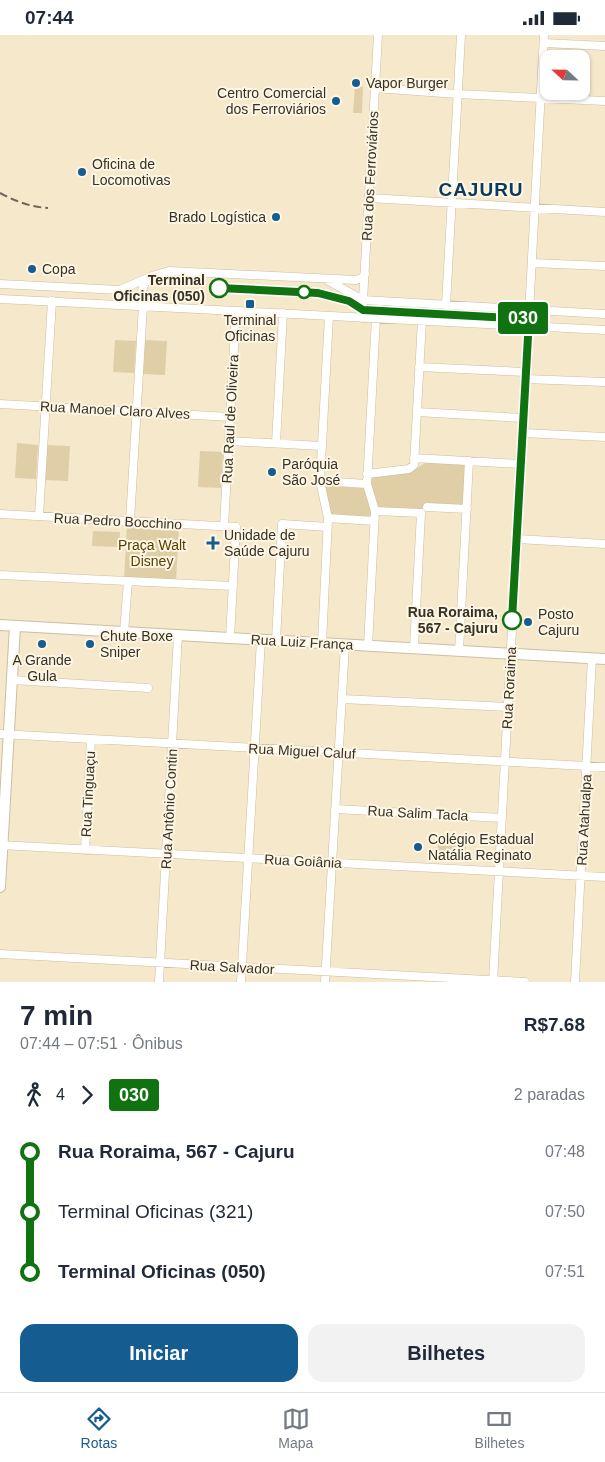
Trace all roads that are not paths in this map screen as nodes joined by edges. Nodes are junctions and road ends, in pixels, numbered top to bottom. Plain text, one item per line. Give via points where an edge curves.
1 (378, 35) edge
2 (461, 35) edge
3 (544, 39) edge
4 (605, 46) edge
5 (375, 88) junction
6 (457, 94) junction
7 (540, 98) edge
8 (541, 100) edge
9 (584, 100) edge
10 (605, 101) edge
11 (369, 198) junction
12 (451, 204) junction
13 (535, 209) junction
14 (605, 213) edge
15 (532, 263) junction
16 (605, 266) edge
17 (365, 274) junction
18 (152, 276) junction
19 (326, 279) junction
20 (0, 284) edge
21 (0, 299) edge
22 (364, 300) junction
23 (52, 301) junction
24 (446, 305) junction
25 (142, 306) junction
26 (529, 310) junction
27 (236, 311) junction
28 (283, 313) junction
29 (363, 314) junction
30 (605, 314) edge
31 (329, 316) junction
32 (376, 318) junction
33 (422, 321) junction
34 (528, 326) junction
35 (605, 330) edge
36 (419, 367) junction
37 (526, 375) junction
38 (605, 383) edge
39 (0, 404) edge
40 (46, 406) junction
41 (136, 411) junction
42 (417, 412) junction
43 (230, 417) junction
44 (523, 418) junction
45 (522, 433) junction
46 (605, 437) edge
47 (229, 441) junction
48 (276, 443) junction
49 (322, 446) junction
50 (414, 458) junction
51 (469, 461) junction
52 (521, 464) junction
53 (367, 474) junction
54 (320, 481) junction
55 (367, 484) junction
56 (427, 507) dead end
57 (467, 509) junction
58 (375, 511) junction
59 (0, 514) edge
60 (40, 516) junction
61 (130, 521) junction
62 (374, 521) junction
63 (328, 523) junction
64 (224, 527) junction
65 (517, 539) junction
66 (605, 545) edge
67 (0, 575) edge
68 (128, 581) junction
69 (233, 586) junction
70 (0, 625) edge
71 (15, 626) junction
72 (124, 632) junction
73 (178, 635) junction
74 (230, 638) junction
75 (261, 640) junction
76 (276, 641) junction
77 (322, 643) junction
78 (345, 645) junction
79 (368, 646) junction
80 (414, 648) junction
81 (459, 651) junction
82 (510, 654) junction
83 (592, 658) junction
84 (605, 659) edge
85 (12, 681) junction
86 (148, 688) dead end
87 (342, 699) junction
88 (508, 707) junction
89 (4, 734) edge
90 (91, 739) junction
91 (172, 743) junction
92 (254, 748) junction
93 (339, 753) junction
94 (505, 761) junction
95 (586, 766) junction
96 (605, 767) edge
97 (335, 809) junction
98 (502, 818) junction
99 (1, 845) edge
100 (85, 850) junction
101 (166, 854) junction
102 (248, 858) junction
103 (332, 863) junction
104 (499, 871) junction
105 (581, 876) junction
106 (605, 877) edge
107 (0, 887) edge
108 (0, 954) edge
109 (160, 963) junction
110 (242, 967) junction
111 (326, 971) junction
112 (493, 981) edge
113 (159, 982) edge
114 (241, 982) edge
115 (325, 982) edge
116 (524, 982) edge
117 (575, 982) edge

1 - 5 street, Rua dos Ferroviários
2 - 6 street
3 - 4 street
5 - 6 street
5 - 11 street, Rua dos Ferroviários
6 - 7 street
6 - 12 street
8 - 13 street, Rua Roraima
9 - 10 street
11 - 12 street
11 - 17 street, Rua dos Ferroviários
12 - 13 street
12 - 24 street
13 - 14 street
13 - 15 street, Rua Roraima
15 - 16 street
15 - 26 street, Rua Roraima
17 - 19 street via 356,280
17 - 22 street, Rua dos Ferroviários
18 - 19 street via 177,271
18 - 20 street via 120,290
18 - 25 street via 141,291
19 - 22 street
21 - 23 street
22 - 24 street
22 - 29 street, Rua dos Ferroviários
23 - 25 street
23 - 40 street
24 - 26 street
25 - 27 street
25 - 41 street
26 - 30 street
26 - 34 street, Rua Roraima
27 - 28 street
27 - 43 street, Rua Raul de Oliveira
28 - 31 street
28 - 48 street
29 - 31 street
29 - 32 street
31 - 49 street
32 - 33 street
32 - 53 street
33 - 34 street
33 - 36 street
34 - 35 street
34 - 37 street, Rua Roraima
36 - 37 street
36 - 42 street
37 - 38 street
37 - 44 street, Rua Roraima
39 - 40 street, Rua Manoel Claro Alves
40 - 41 street, Rua Manoel Claro Alves
40 - 60 street
41 - 43 street, Rua Manoel Claro Alves
41 - 61 street
42 - 44 street
42 - 50 street
43 - 47 street, Rua Raul de Oliveira
44 - 45 street, Rua Roraima
45 - 46 street
45 - 52 street, Rua Roraima
47 - 48 street
47 - 64 street, Rua Raul de Oliveira
48 - 49 street
49 - 54 street
50 - 51 street
50 - 53 street via 414,465 409,469
51 - 52 street
51 - 57 street
52 - 65 street, Rua Roraima
53 - 55 street
54 - 55 street
54 - 63 street
55 - 58 street
56 - 57 street
57 - 81 street
58 - 62 street
58 - 80 street via 421,513
59 - 60 street, Rua Pedro Bocchino
60 - 61 street, Rua Pedro Bocchino
61 - 64 street, Rua Pedro Bocchino
62 - 63 street
62 - 79 street
63 - 76 street via 282,524
63 - 77 street
64 - 69 street, Rua Pedro Bocchino via 236,527
65 - 66 street
65 - 82 street, Rua Roraima
67 - 68 street
68 - 69 street
68 - 72 street
69 - 74 street
70 - 71 main road, Rua Luiz França
71 - 72 main road, Rua Luiz França
71 - 85 main road
72 - 73 main road, Rua Luiz França
73 - 74 main road, Rua Luiz França
73 - 91 street, Rua Antônio Contin
74 - 75 main road, Rua Luiz França
75 - 76 main road, Rua Luiz França
75 - 92 street
76 - 77 main road, Rua Luiz França
77 - 78 main road, Rua Luiz França
78 - 79 main road, Rua Luiz França
78 - 87 street
79 - 80 main road, Rua Luiz França
80 - 81 main road, Rua Luiz França
81 - 82 main road, Rua Luiz França
82 - 83 main road, Rua Luiz França
82 - 88 street, Rua Roraima
83 - 84 main road, Rua Luiz França
83 - 95 street, Rua Atahualpa
85 - 86 street
85 - 89 main road
87 - 88 street
87 - 93 street
88 - 94 street, Rua Roraima
89 - 90 street, Rua Miguel Caluf
89 - 99 main road
90 - 91 street, Rua Miguel Caluf
90 - 100 street, Rua Tinguaçu
91 - 92 street, Rua Miguel Caluf
91 - 101 street, Rua Antônio Contin
92 - 93 street, Rua Miguel Caluf
92 - 102 street
93 - 94 street, Rua Miguel Caluf
93 - 97 street
94 - 95 street, Rua Miguel Caluf
94 - 98 street, Rua Roraima
95 - 96 street, Rua Miguel Caluf
95 - 105 street, Rua Atahualpa
97 - 98 street, Rua Salim Tacla
97 - 103 street
98 - 104 street, Rua Roraima
99 - 100 street, Rua Goiânia
99 - 107 main road
100 - 101 street, Rua Goiânia
101 - 102 street, Rua Goiânia
101 - 109 street, Rua Antônio Contin
102 - 103 street, Rua Goiânia
102 - 110 street
103 - 104 street, Rua Goiânia
103 - 111 street
104 - 105 street, Rua Goiânia
104 - 112 street, Rua Roraima
105 - 106 street, Rua Goiânia
105 - 117 street, Rua Atahualpa
108 - 109 street, Rua Salvador
109 - 110 street, Rua Salvador
109 - 113 street, Rua Antônio Contin
110 - 111 street, Rua Salvador
110 - 114 street
111 - 112 street, Rua Salvador
111 - 115 street
112 - 116 street, Rua Salvador

